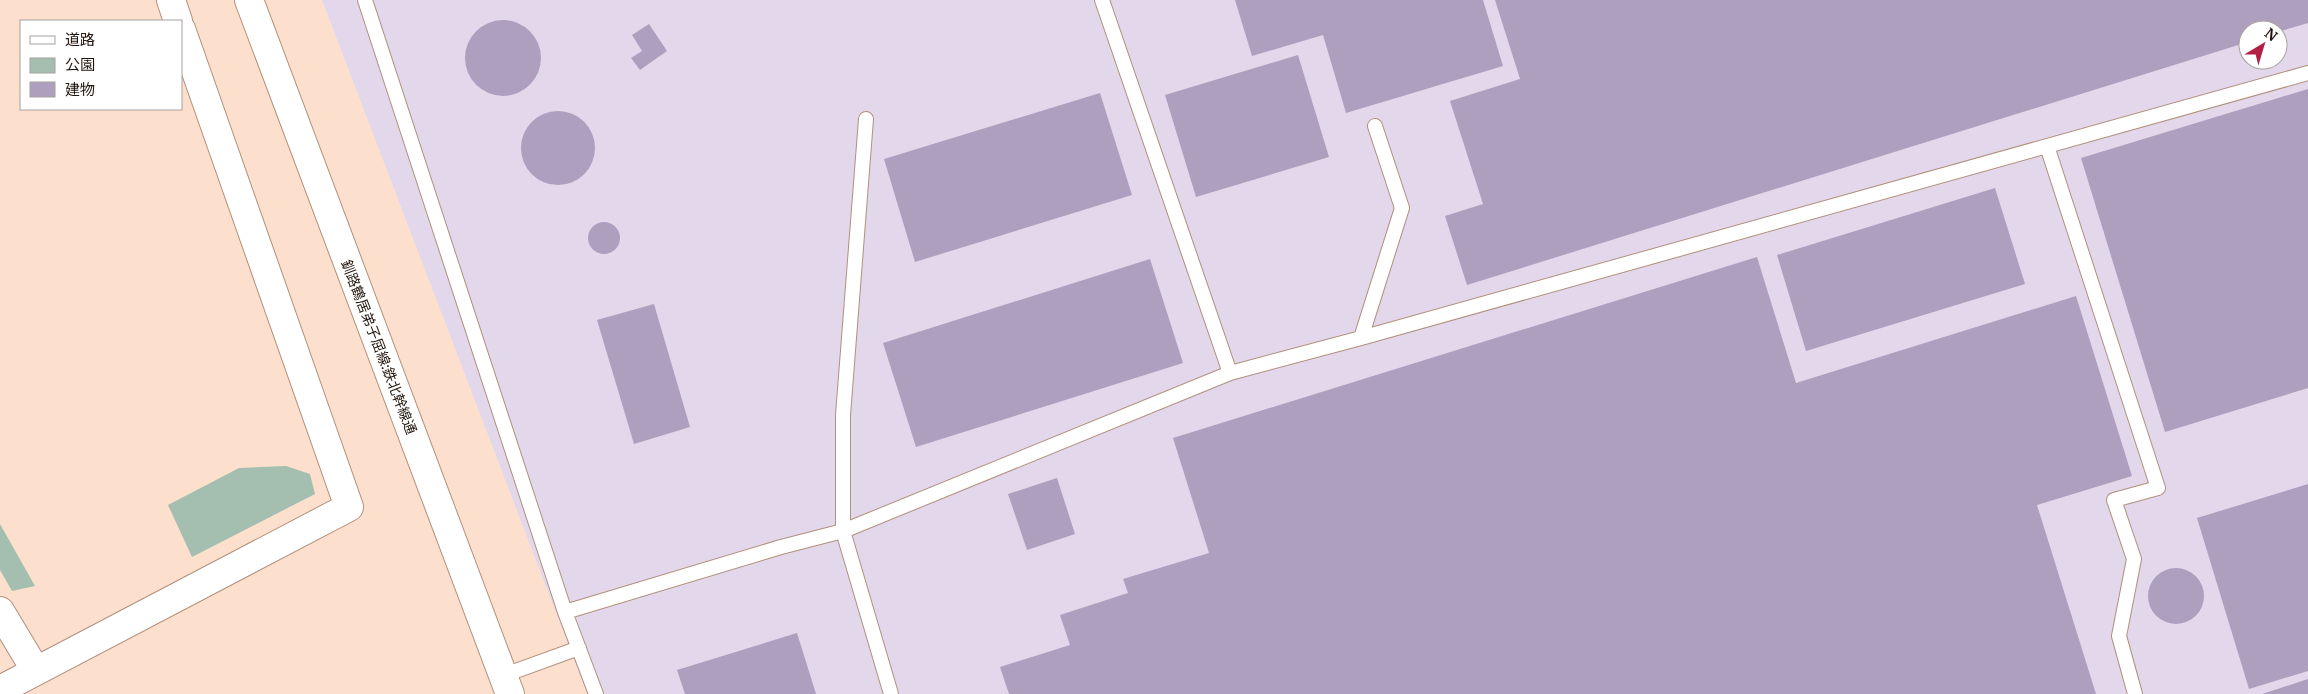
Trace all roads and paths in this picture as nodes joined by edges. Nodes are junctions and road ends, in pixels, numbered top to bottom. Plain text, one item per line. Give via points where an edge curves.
1 (171, 0) edge
2 (249, 0) edge
3 (365, 0) edge
4 (1102, 0) edge
5 (178, 20) edge
6 (182, 32) edge
7 (2308, 73) edge
8 (866, 119) dead end
9 (1375, 126) dead end
10 (2047, 146) junction
11 (1361, 338) junction
12 (1230, 373) junction
13 (843, 530) junction
14 (0, 611) edge
15 (565, 612) junction
16 (579, 648) junction
17 (36, 671) junction
18 (506, 685) edge
19 (0, 690) edge
20 (596, 694) edge
21 (891, 694) edge
22 (2135, 694) edge

1 - 5 street
2 - 18 street, 釧路鶴居弟子屈線:鉄北幹線通
3 - 15 lane
4 - 12 lane
6 - 17 street via 349,507
7 - 10 lane
8 - 13 lane via 843,415
9 - 11 lane via 1402,208
10 - 11 lane
10 - 22 lane via 2158,488 2114,500 2134,559 2119,636
11 - 12 lane
12 - 13 lane
13 - 15 lane
13 - 21 lane
14 - 17 street
15 - 16 lane
16 - 18 lane
16 - 20 lane
17 - 19 street

